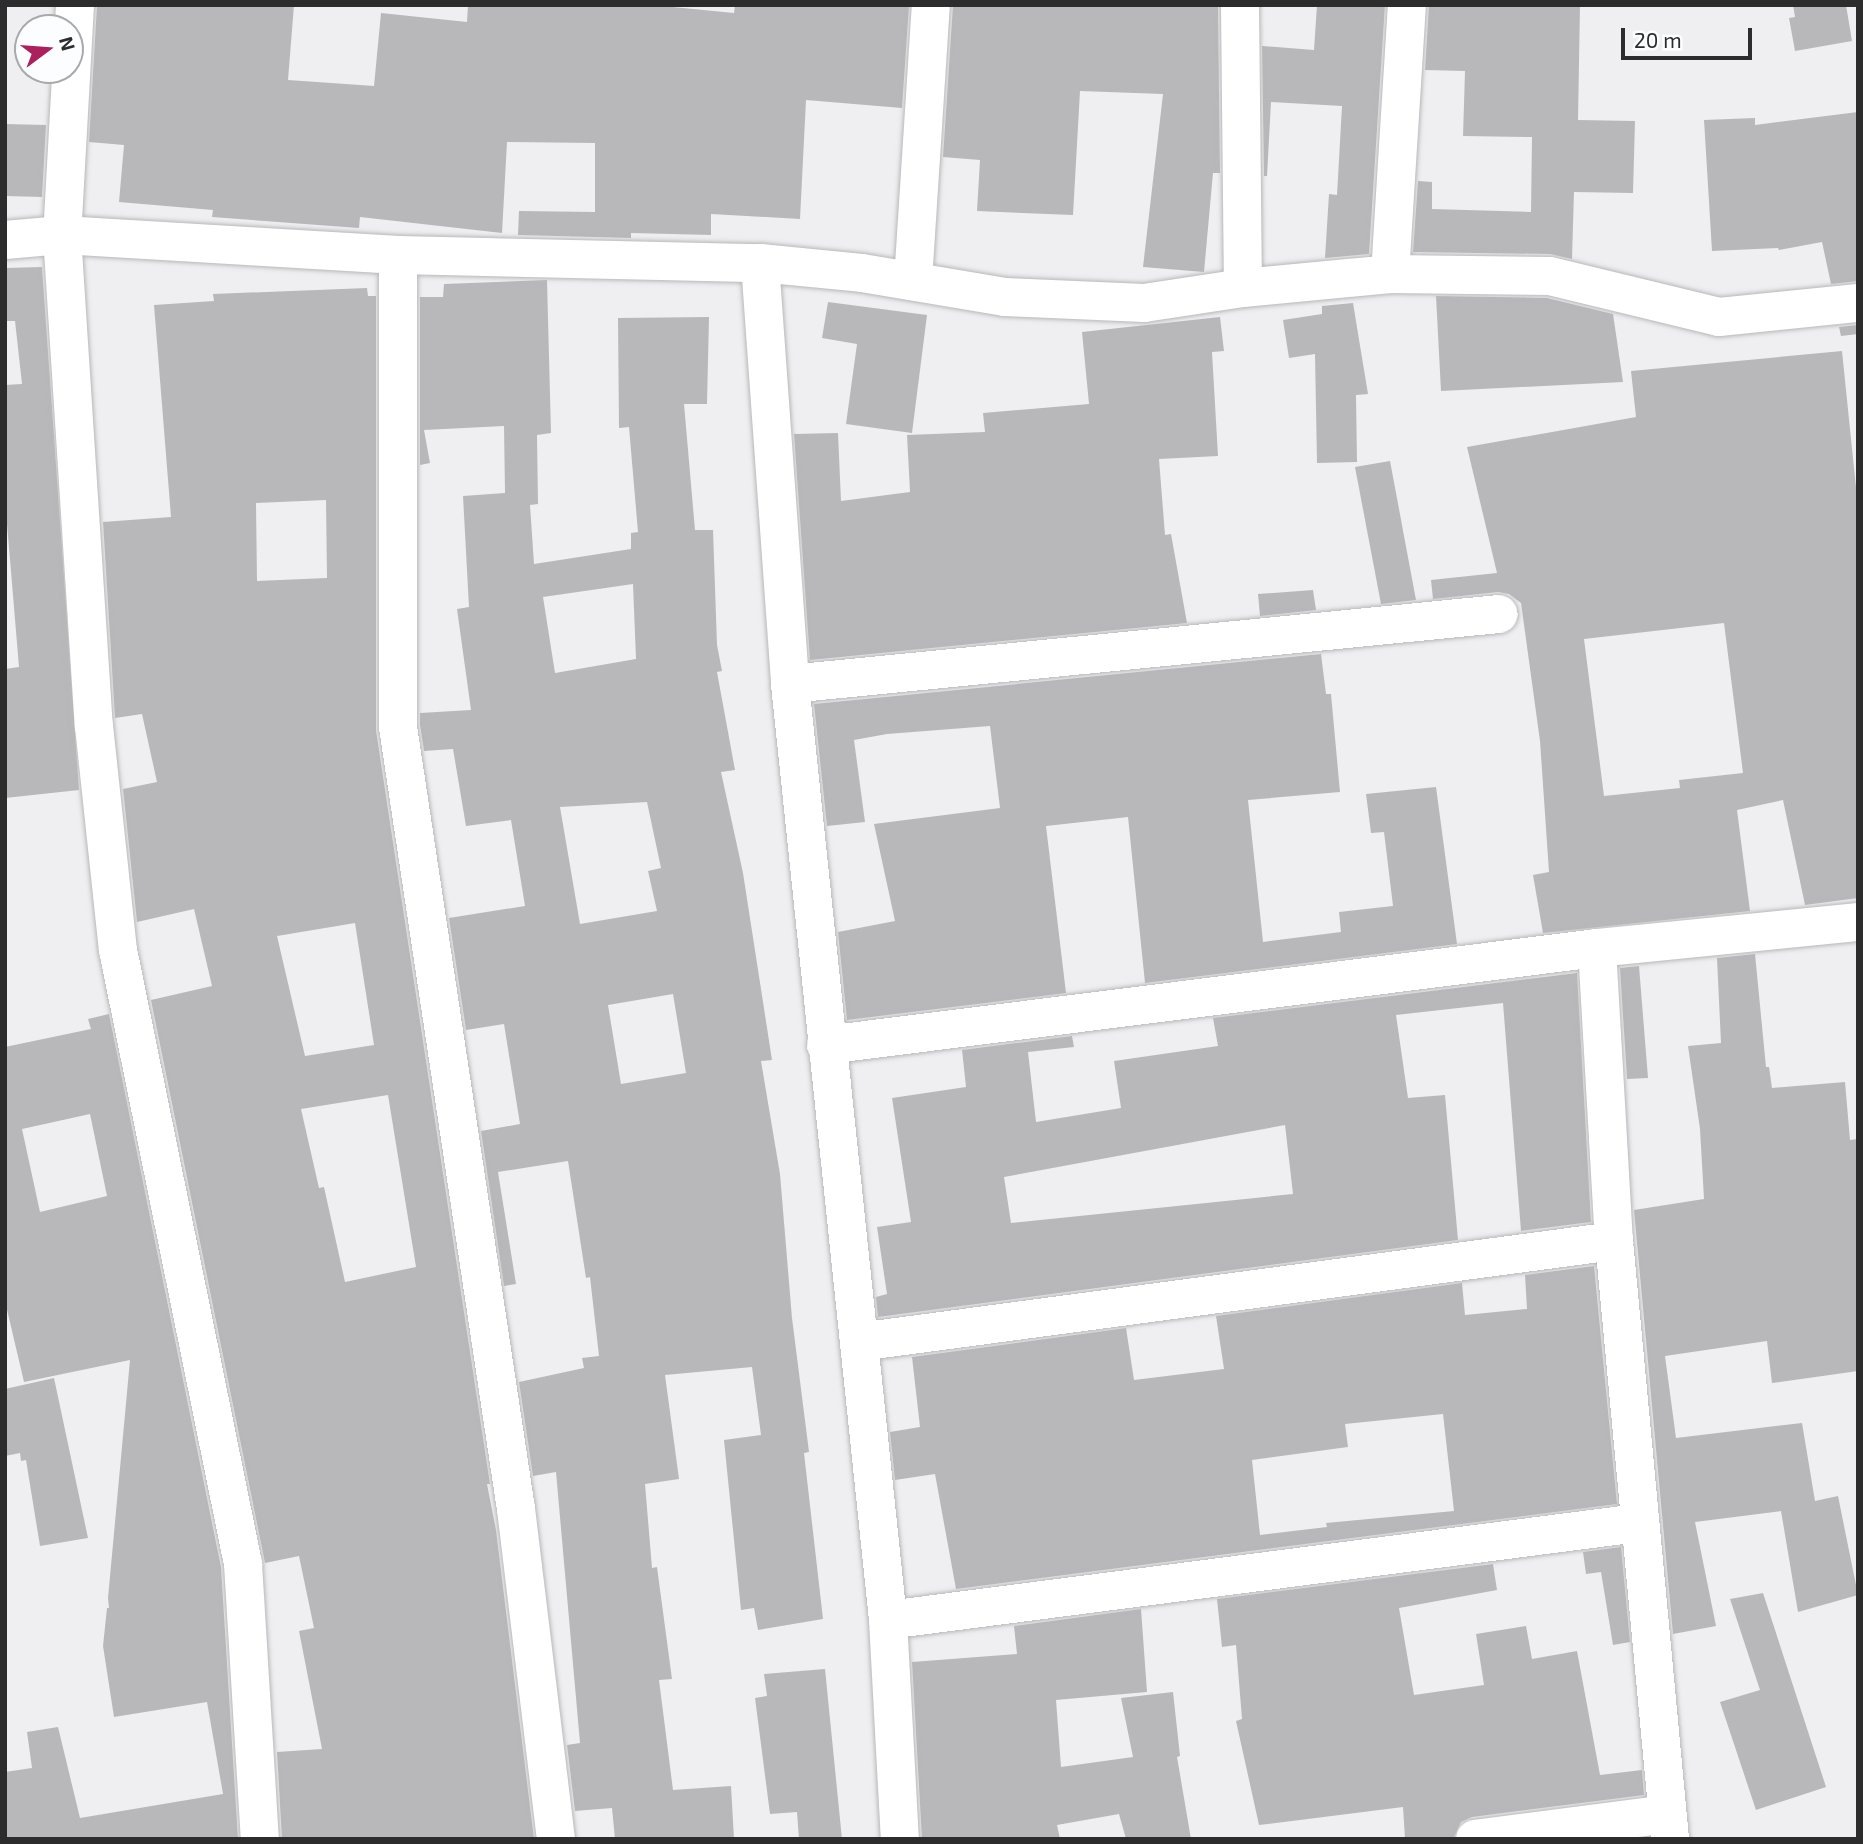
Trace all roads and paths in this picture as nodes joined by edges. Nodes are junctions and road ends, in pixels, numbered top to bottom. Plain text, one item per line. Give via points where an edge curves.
1 (75, 5) edge
2 (931, 5) edge
3 (1240, 5) edge
4 (1407, 5) edge
5 (62, 235) junction
6 (5, 240) edge
7 (398, 255) junction
8 (760, 263) junction
9 (1390, 274) junction
10 (913, 281) junction
11 (1243, 288) junction
12 (1858, 303) edge
13 (1499, 614) dead end
14 (790, 684) junction
15 (1858, 922) edge
16 (1597, 948) junction
17 (826, 1045) junction
18 (1614, 1241) junction
19 (859, 1342) junction
20 (1638, 1524) junction
21 (888, 1620) junction
22 (1669, 1826) edge
23 (260, 1839) edge
24 (556, 1839) edge
25 (900, 1839) edge
26 (1475, 1839) edge

1 - 5 street
2 - 10 street
3 - 11 street
4 - 9 street
5 - 6 street
5 - 7 street
5 - 23 street via 94,726 118,950 243,1564
7 - 8 street
7 - 24 street via 398,727 516,1509
8 - 10 street
8 - 14 street
9 - 11 street
9 - 12 street via 1550,276 1719,317
10 - 11 street via 1005,297 1144,303
13 - 14 street
14 - 17 street
15 - 16 street
16 - 17 street
16 - 18 street
17 - 19 street
18 - 19 street
18 - 20 street
19 - 21 street
20 - 21 street
20 - 22 street
21 - 25 street
22 - 26 street

